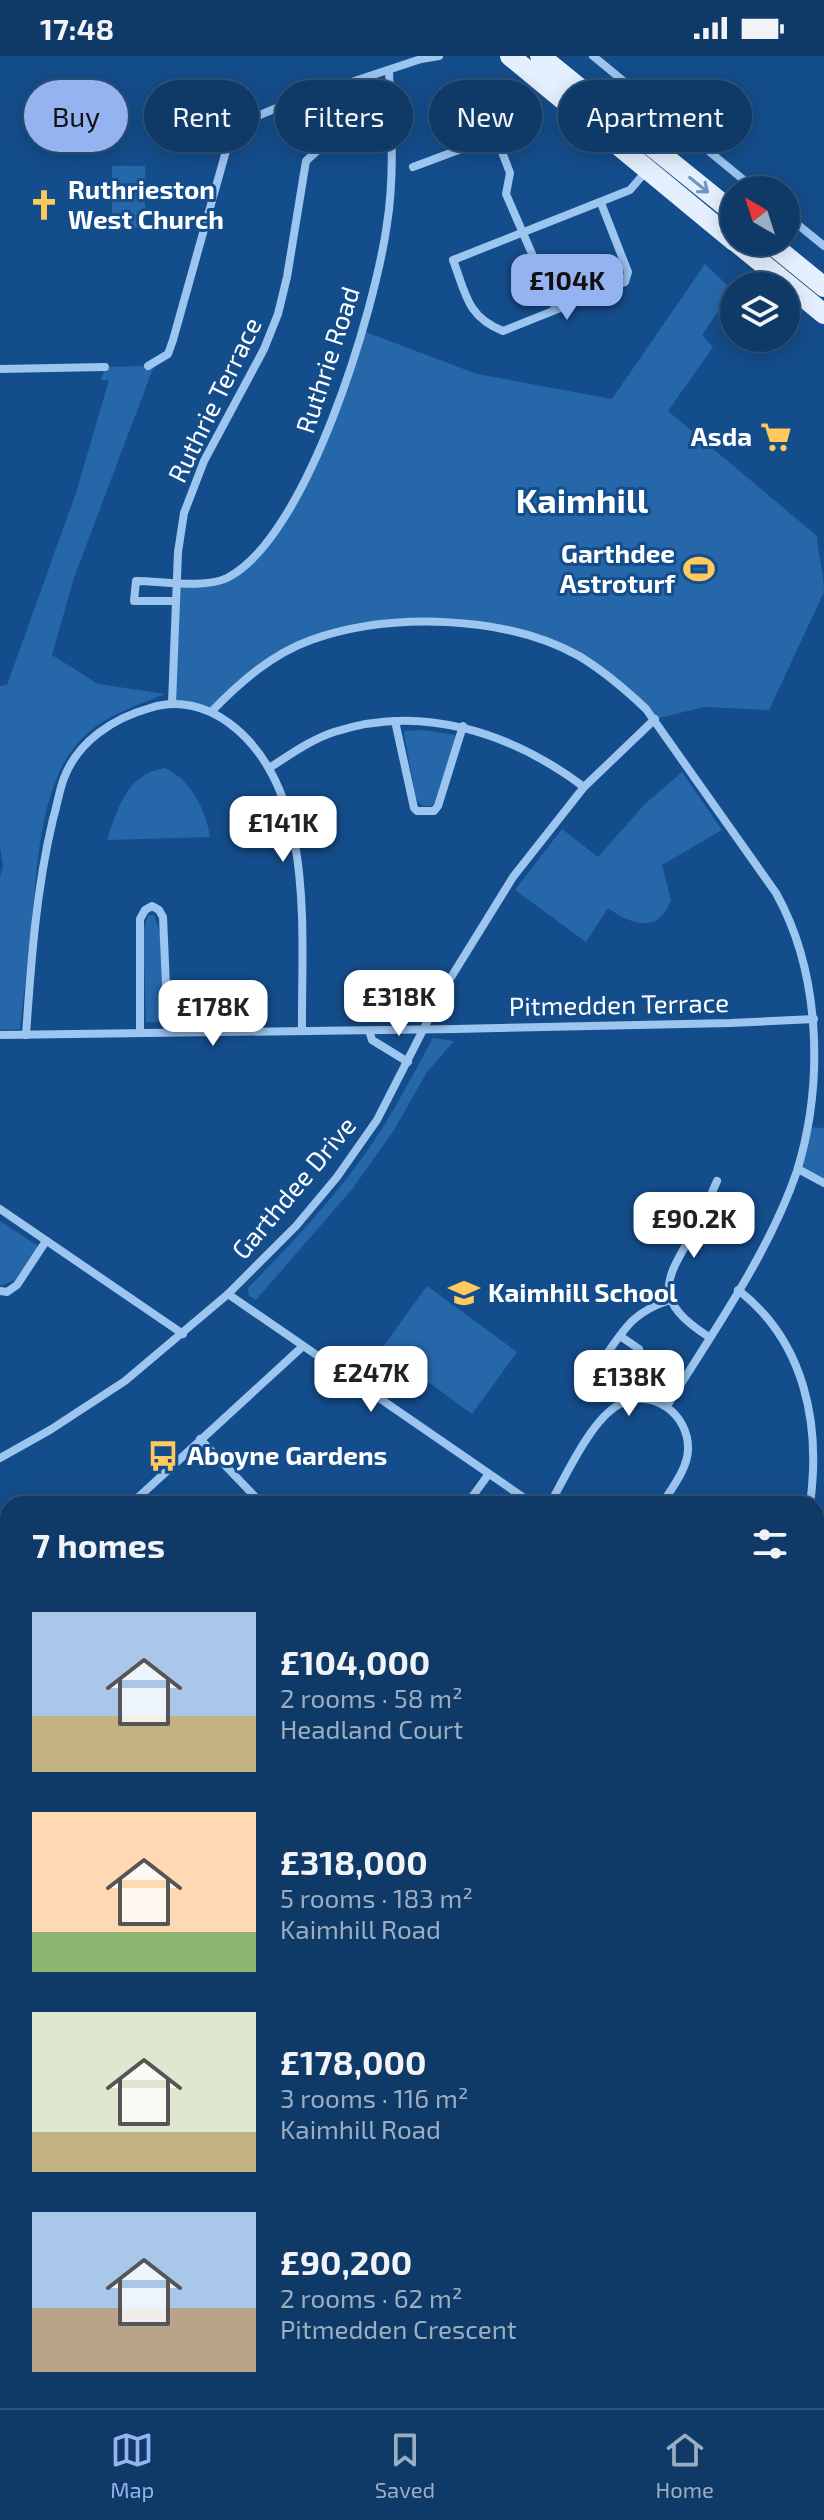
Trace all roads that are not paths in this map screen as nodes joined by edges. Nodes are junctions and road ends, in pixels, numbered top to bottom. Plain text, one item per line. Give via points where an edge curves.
1 (439, 56) edge
2 (510, 56) edge
3 (593, 56) edge
4 (423, 58) edge
5 (547, 64) edge
6 (389, 71) junction
7 (389, 80) edge
8 (316, 152) edge
9 (391, 152) edge
10 (413, 167) dead end
11 (647, 170) junction
12 (739, 176) edge
13 (720, 202) edge
14 (601, 203) junction
15 (800, 226) edge
16 (720, 229) edge
17 (523, 234) junction
18 (824, 246) edge
19 (753, 256) edge
20 (786, 256) edge
21 (824, 287) edge
22 (556, 309) junction
23 (824, 314) edge
24 (148, 366) dead end
25 (105, 367) dead end
26 (0, 369) edge
27 (176, 582) junction
28 (175, 601) junction
29 (172, 703) junction
30 (212, 711) junction
31 (655, 719) junction
32 (395, 721) junction
33 (463, 726) junction
34 (269, 768) junction
35 (584, 787) junction
36 (814, 1019) junction
37 (425, 1028) junction
38 (302, 1030) junction
39 (369, 1030) junction
40 (140, 1032) junction
41 (168, 1032) junction
42 (0, 1035) edge
43 (26, 1035) junction
44 (408, 1062) junction
45 (798, 1169) junction
46 (717, 1181) dead end
47 (824, 1183) edge
48 (0, 1209) edge
49 (699, 1222) junction
50 (720, 1234) dead end
51 (46, 1241) junction
52 (738, 1290) junction
53 (0, 1291) edge
54 (228, 1294) junction
55 (670, 1300) junction
56 (183, 1334) junction
57 (620, 1336) junction
58 (709, 1337) junction
59 (302, 1347) junction
60 (639, 1349) dead end
61 (604, 1358) dead end
62 (667, 1406) junction
63 (200, 1439) junction
64 (0, 1458) edge
65 (488, 1475) junction
66 (139, 1496) edge
67 (254, 1496) edge
68 (473, 1496) edge
69 (521, 1496) edge
70 (555, 1496) edge
71 (667, 1496) edge
72 (811, 1496) edge

1 - 4 street
2 - 5 main road
3 - 12 street
4 - 6 street
5 - 11 main road
5 -> 13 main road
6 - 7 street, Ruthrie Road
6 - 24 street via 233,126 173,340 168,354
8 - 27 street, Ruthrie Terrace via 306,161 278,314 204,461 184,513
9 - 27 street, Ruthrie Road via 387,224 363,331 327,435 286,512 248,563 222,580
10 - 17 street via 496,136 510,173 506,194
11 - 14 street via 630,190
11 - 16 main road
14 - 17 street
14 - 22 street via 628,276 623,284
15 - 18 street
17 - 22 street
17 - 22 street via 453,260 473,311 485,324 503,331
19 - 23 main road
20 - 21 main road
25 - 26 street
27 - 28 street, Ruthrie Terrace
27 - 28 street, Ruthrie Road via 136,581 134,601
28 - 29 street, Ruthrie Terrace
29 - 30 street
29 - 43 street via 109,725 88,741 63,778 36,912
30 - 31 street via 268,662 309,640 350,629 443,621 508,630 578,656 620,684
30 - 34 street via 242,735
31 - 35 street, Garthdee Drive
31 - 36 street via 789,916
32 - 33 street
32 - 33 street via 417,811 438,806
32 - 34 street via 331,733
33 - 35 street via 529,751
34 - 38 street via 301,872
35 - 37 street, Garthdee Drive via 513,877
36 - 37 street, Pitmedden Terrace
36 - 45 street via 814,1087
37 - 39 street, Pitmedden Terrace
37 - 44 street, Garthdee Drive
38 - 39 street, Pitmedden Terrace
38 - 41 street, Pitmedden Terrace
39 - 44 street via 372,1040
40 - 41 street, Pitmedden Terrace
40 - 41 street via 140,919 152,906 163,917
40 - 43 street, Pitmedden Terrace
42 - 43 street, Pitmedden Terrace
44 - 54 street, Garthdee Drive via 377,1120 337,1177
45 - 47 street
45 - 52 street
46 - 49 street
48 - 51 street
49 - 50 street
49 - 55 street via 675,1262
51 - 53 street via 17,1285
51 - 56 street
52 - 58 street
52 - 72 street via 772,1324 801,1375 813,1442
54 - 56 street, Garthdee Drive
54 - 59 street
55 - 57 street via 648,1307
55 - 58 street via 691,1326
56 - 64 street, Garthdee Drive via 125,1381
57 - 60 street
57 - 61 street
58 - 62 street
59 - 63 street
59 - 65 street
62 - 70 street via 630,1401 608,1413
62 - 71 street via 681,1423 688,1448
63 - 66 street
63 - 67 street
65 - 68 street
65 - 69 street

